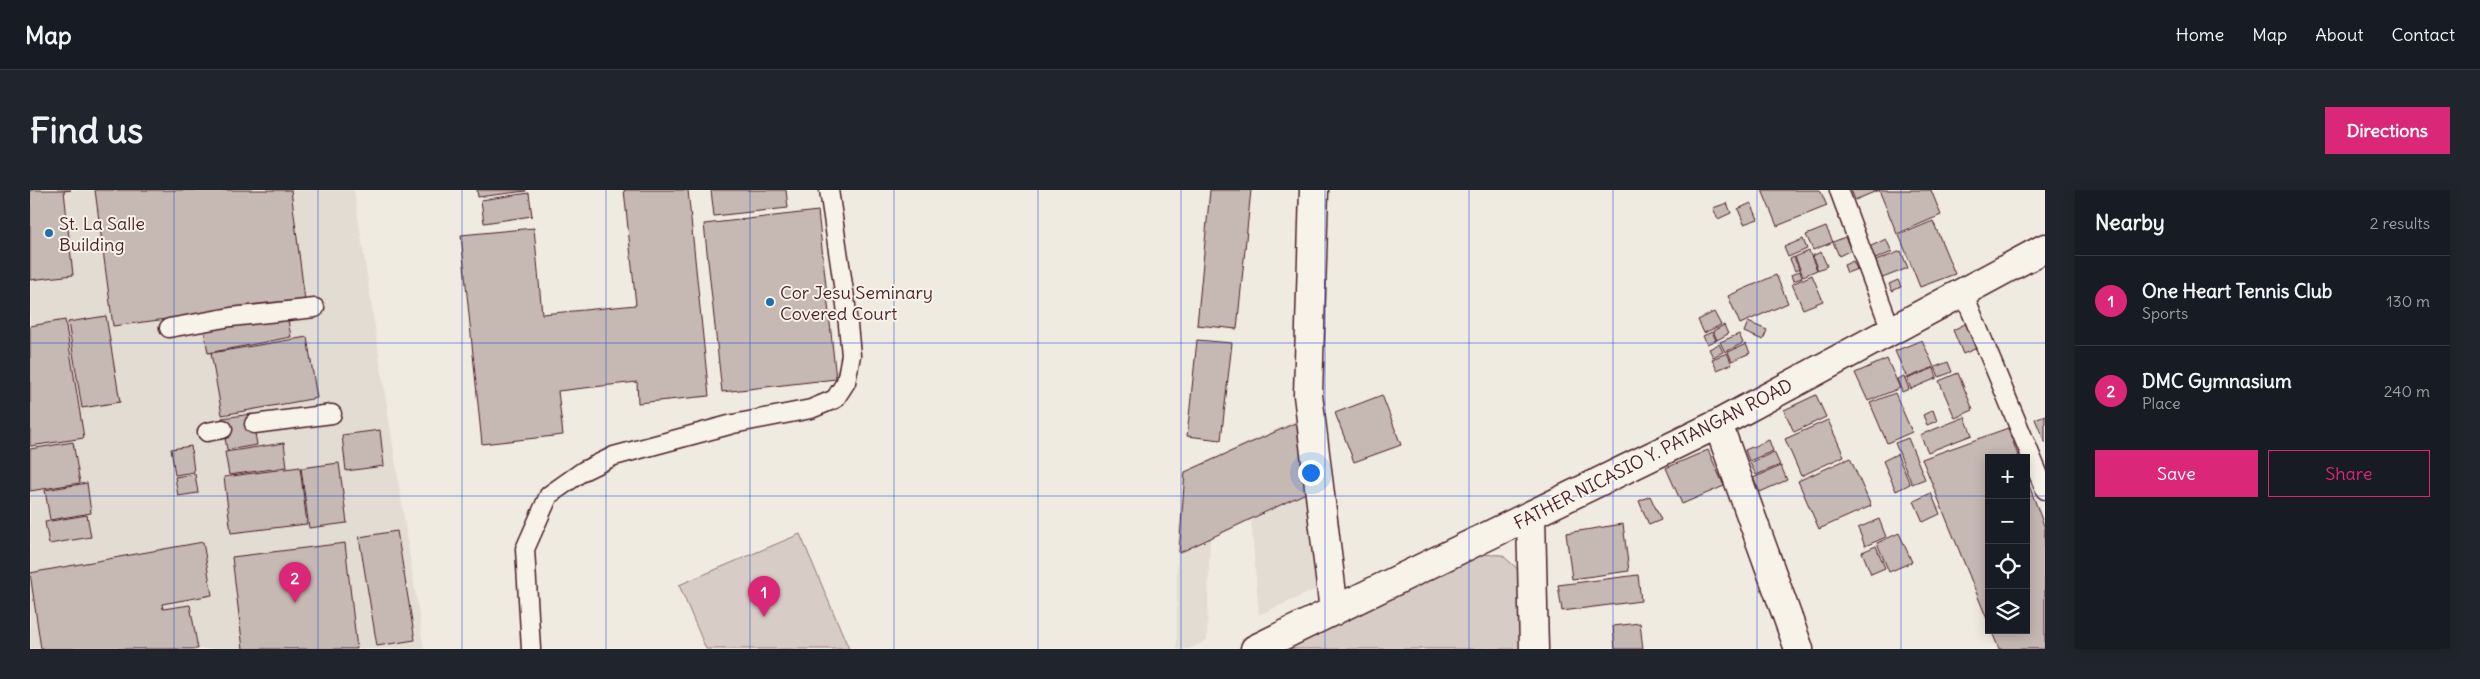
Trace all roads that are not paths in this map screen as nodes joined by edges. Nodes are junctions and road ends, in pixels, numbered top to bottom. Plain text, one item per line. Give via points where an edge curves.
1 (829, 190) edge
2 (1314, 190) edge
3 (1838, 190) edge
4 (2045, 248) edge
5 (1963, 292) junction
6 (314, 308) dead end
7 (169, 328) dead end
8 (1891, 330) junction
9 (332, 414) dead end
10 (254, 424) dead end
11 (1718, 424) junction
12 (2045, 490) edge
13 (1531, 517) junction
14 (1334, 610) junction
15 (531, 649) edge
16 (1255, 649) edge
17 (1534, 649) edge
18 (1798, 649) edge

1 - 15 lane via 851,355 846,382 835,399 811,409 733,424 614,456 583,471 549,495 525,549
2 - 14 street via 1308,395
3 - 8 lane
4 - 5 street, FATHER NICASIO Y. PATANGAN ROAD
5 - 8 street, FATHER NICASIO Y. PATANGAN ROAD
5 - 12 lane
6 - 7 lane
8 - 11 street, FATHER NICASIO Y. PATANGAN ROAD
9 - 10 lane
11 - 13 street, FATHER NICASIO Y. PATANGAN ROAD
11 - 18 street
13 - 14 street, FATHER NICASIO Y. PATANGAN ROAD
13 - 17 street
14 - 16 street, FATHER NICASIO Y. PATANGAN ROAD

